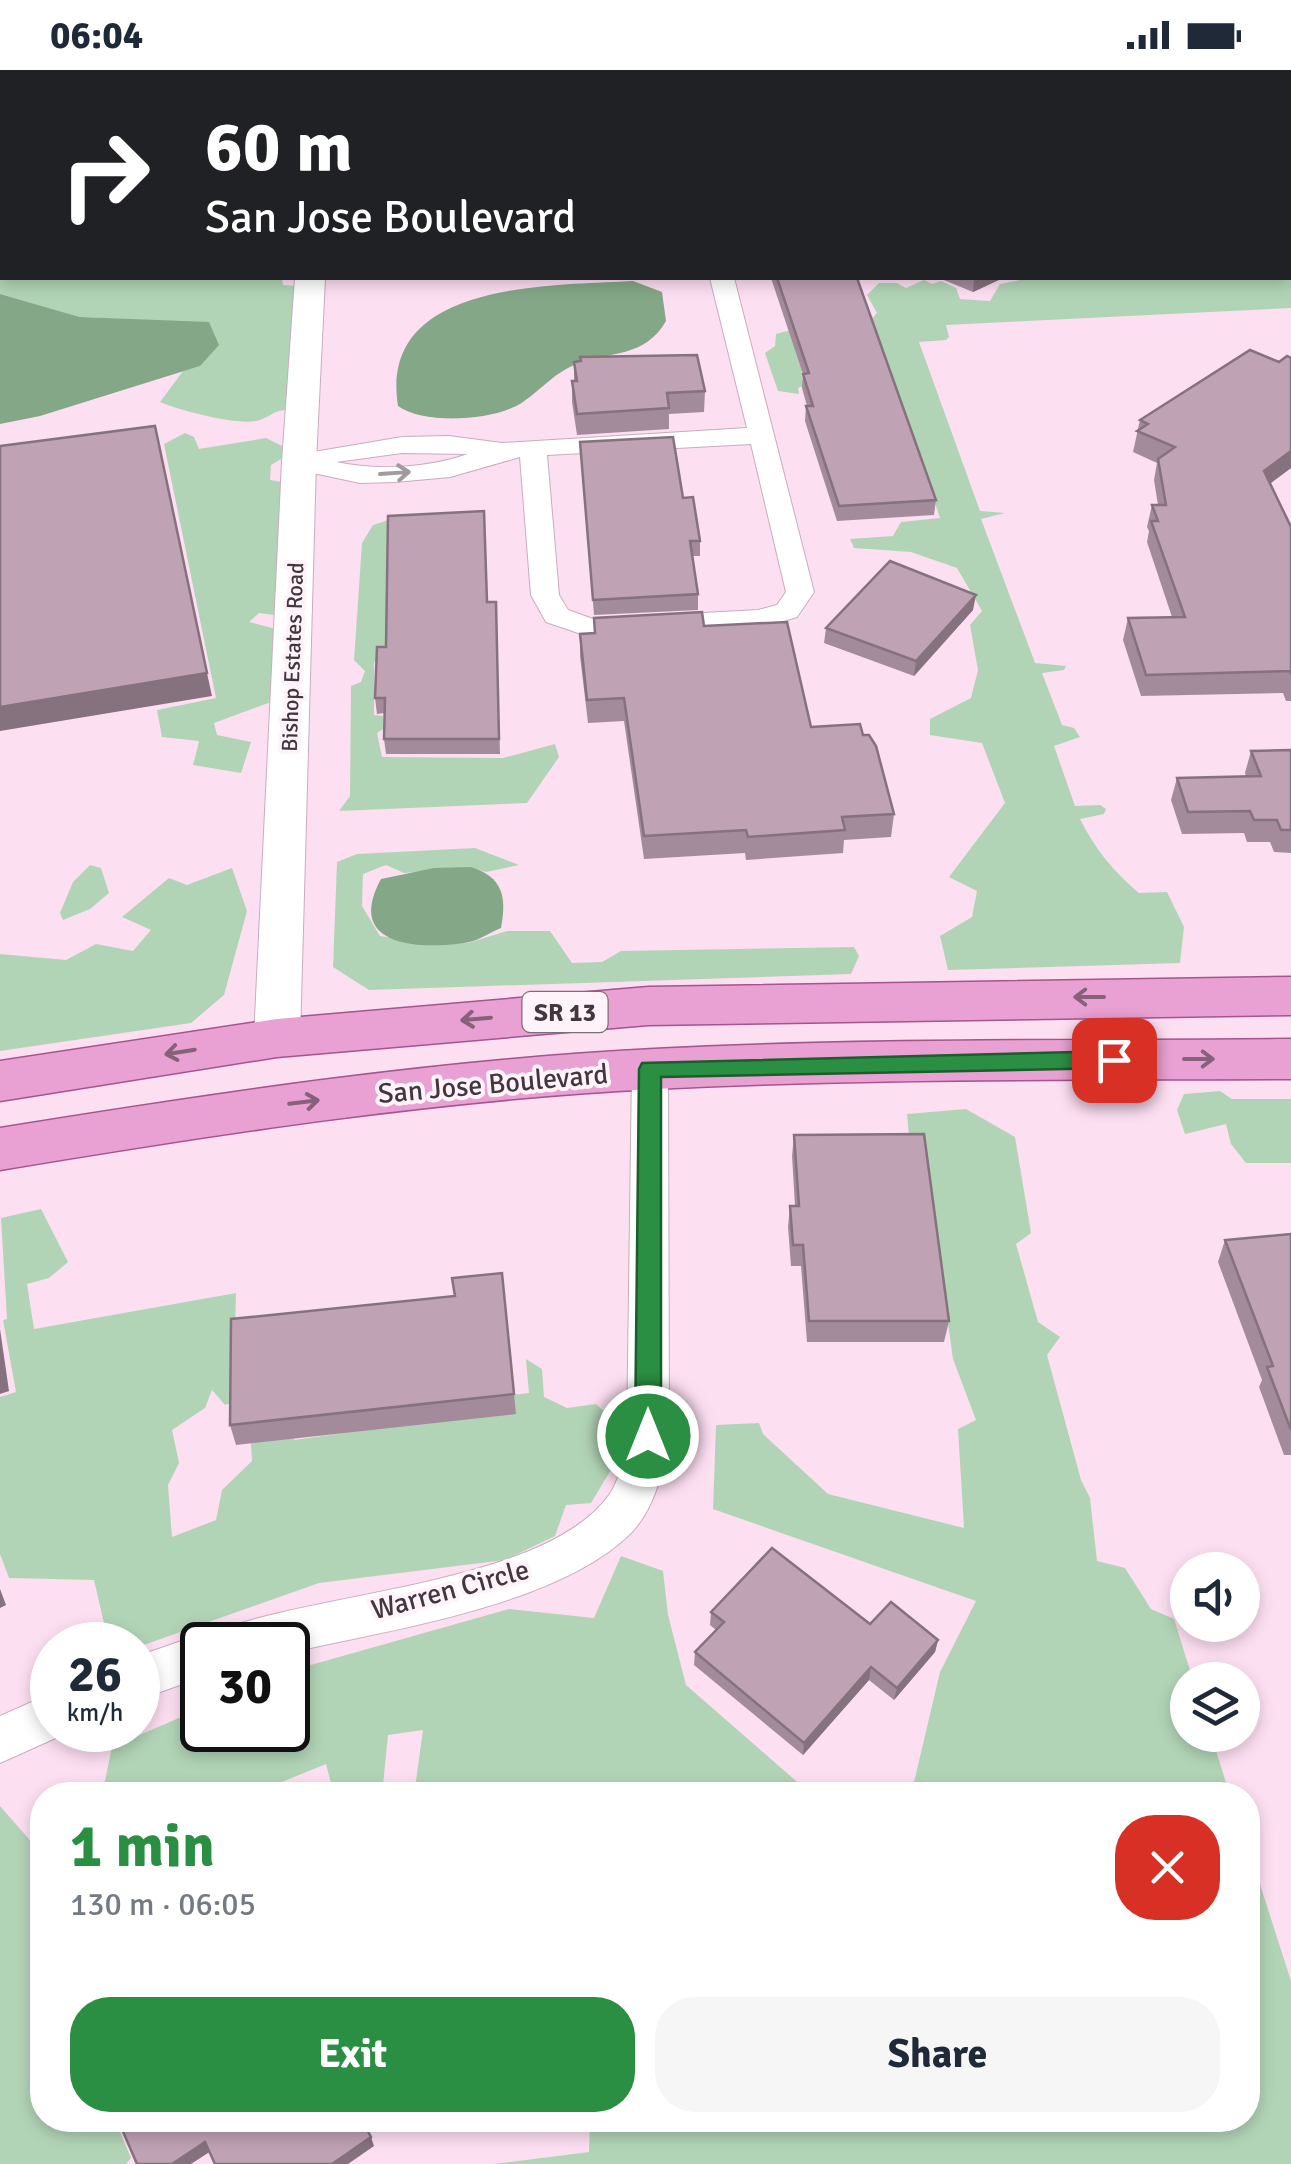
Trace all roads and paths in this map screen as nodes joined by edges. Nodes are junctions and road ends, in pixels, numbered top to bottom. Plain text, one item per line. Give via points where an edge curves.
1 (310, 280) edge
2 (723, 280) edge
3 (762, 435) junction
4 (533, 448) junction
5 (299, 462) junction
6 (1291, 996) edge
7 (853, 1001) junction
8 (277, 1038) junction
9 (1291, 1059) edge
10 (650, 1069) junction
11 (0, 1081) edge
12 (0, 1125) edge
13 (0, 1150) edge
14 (310, 1624) edge
15 (30, 1726) edge
16 (0, 1740) edge

1 - 5 street, Bishop Estates Road
2 - 3 street
3 - 4 street
3 - 4 street via 800,592 786,611 760,619 590,628 556,616 545,595
4 - 5 street via 504,450 450,469 395,474 360,475
5 - 8 street, Bishop Estates Road
6 -> 7 main road, SR 13
7 -> 8 main road, SR 13 via 648,1006
7 - 10 main road via 818,1021 673,1030 654,1046
8 -> 11 main road, SR 13
8 - 12 main road via 265,1066 241,1080
10 -> 9 main road, San Jose Boulevard / SR 13
13 -> 10 main road, San Jose Boulevard / SR 13 via 368,1094
10 - 14 street, Warren Circle via 648,1436 641,1477 616,1519 589,1542 539,1567
15 - 16 street

